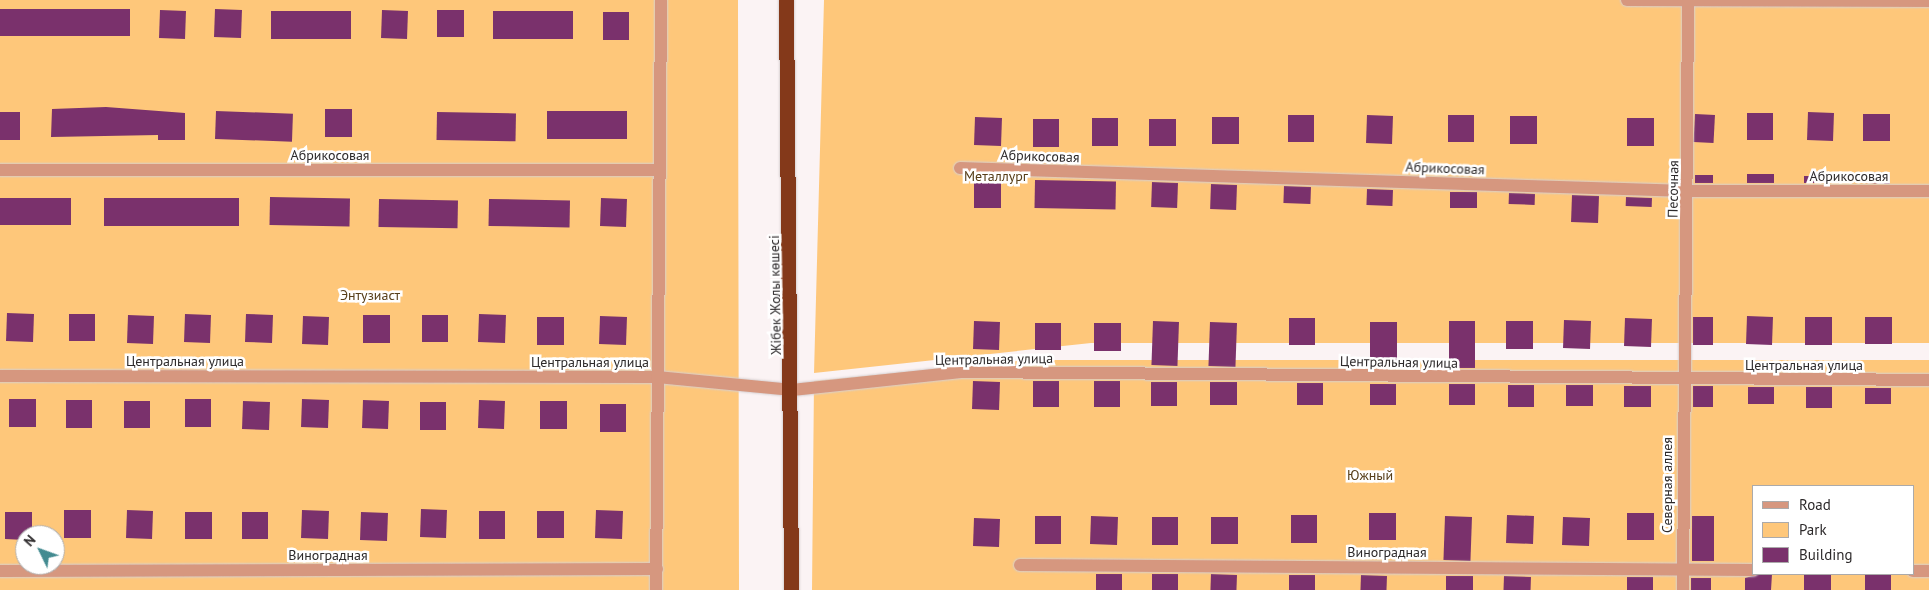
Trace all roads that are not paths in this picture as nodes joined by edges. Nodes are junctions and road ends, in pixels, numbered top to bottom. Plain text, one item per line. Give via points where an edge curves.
1 (661, 0) edge
2 (786, 0) edge
3 (1627, 0) edge
4 (1688, 0) edge
5 (1929, 1) edge
6 (960, 168) dead end
7 (0, 170) edge
8 (660, 170) junction
9 (1688, 191) junction
10 (1929, 191) edge
11 (0, 376) edge
12 (657, 377) junction
13 (1682, 379) junction
14 (1929, 380) edge
15 (792, 390) junction
16 (1020, 564) dead end
17 (657, 569) junction
18 (1683, 569) junction
19 (1752, 570) edge
20 (0, 571) edge
21 (1914, 571) edge
22 (1929, 571) edge
23 (656, 590) edge
24 (791, 590) edge
25 (1683, 590) edge

1 - 8 street
2 - 15 highway, Жібек Жолы көшесі
3 - 4 street
4 - 5 street
4 - 9 street, Песочная
6 - 9 street, Абрикосовая
7 - 8 street, Абрикосовая
8 - 12 street
9 - 10 street, Абрикосовая
9 - 13 street, Песочная
11 - 12 street, Центральная улица
12 - 15 street, Центральная улица
12 - 17 street
13 - 14 street, Центральная улица
13 - 15 street, Центральная улица via 961,372
13 - 18 street, Северная аллея
15 - 24 highway, Жібек Жолы көшесі
16 - 18 street, Виноградная
17 - 20 street, Виноградная
17 - 23 street
18 - 19 street, Виноградная
18 - 25 street, Северная аллея
21 - 22 street

